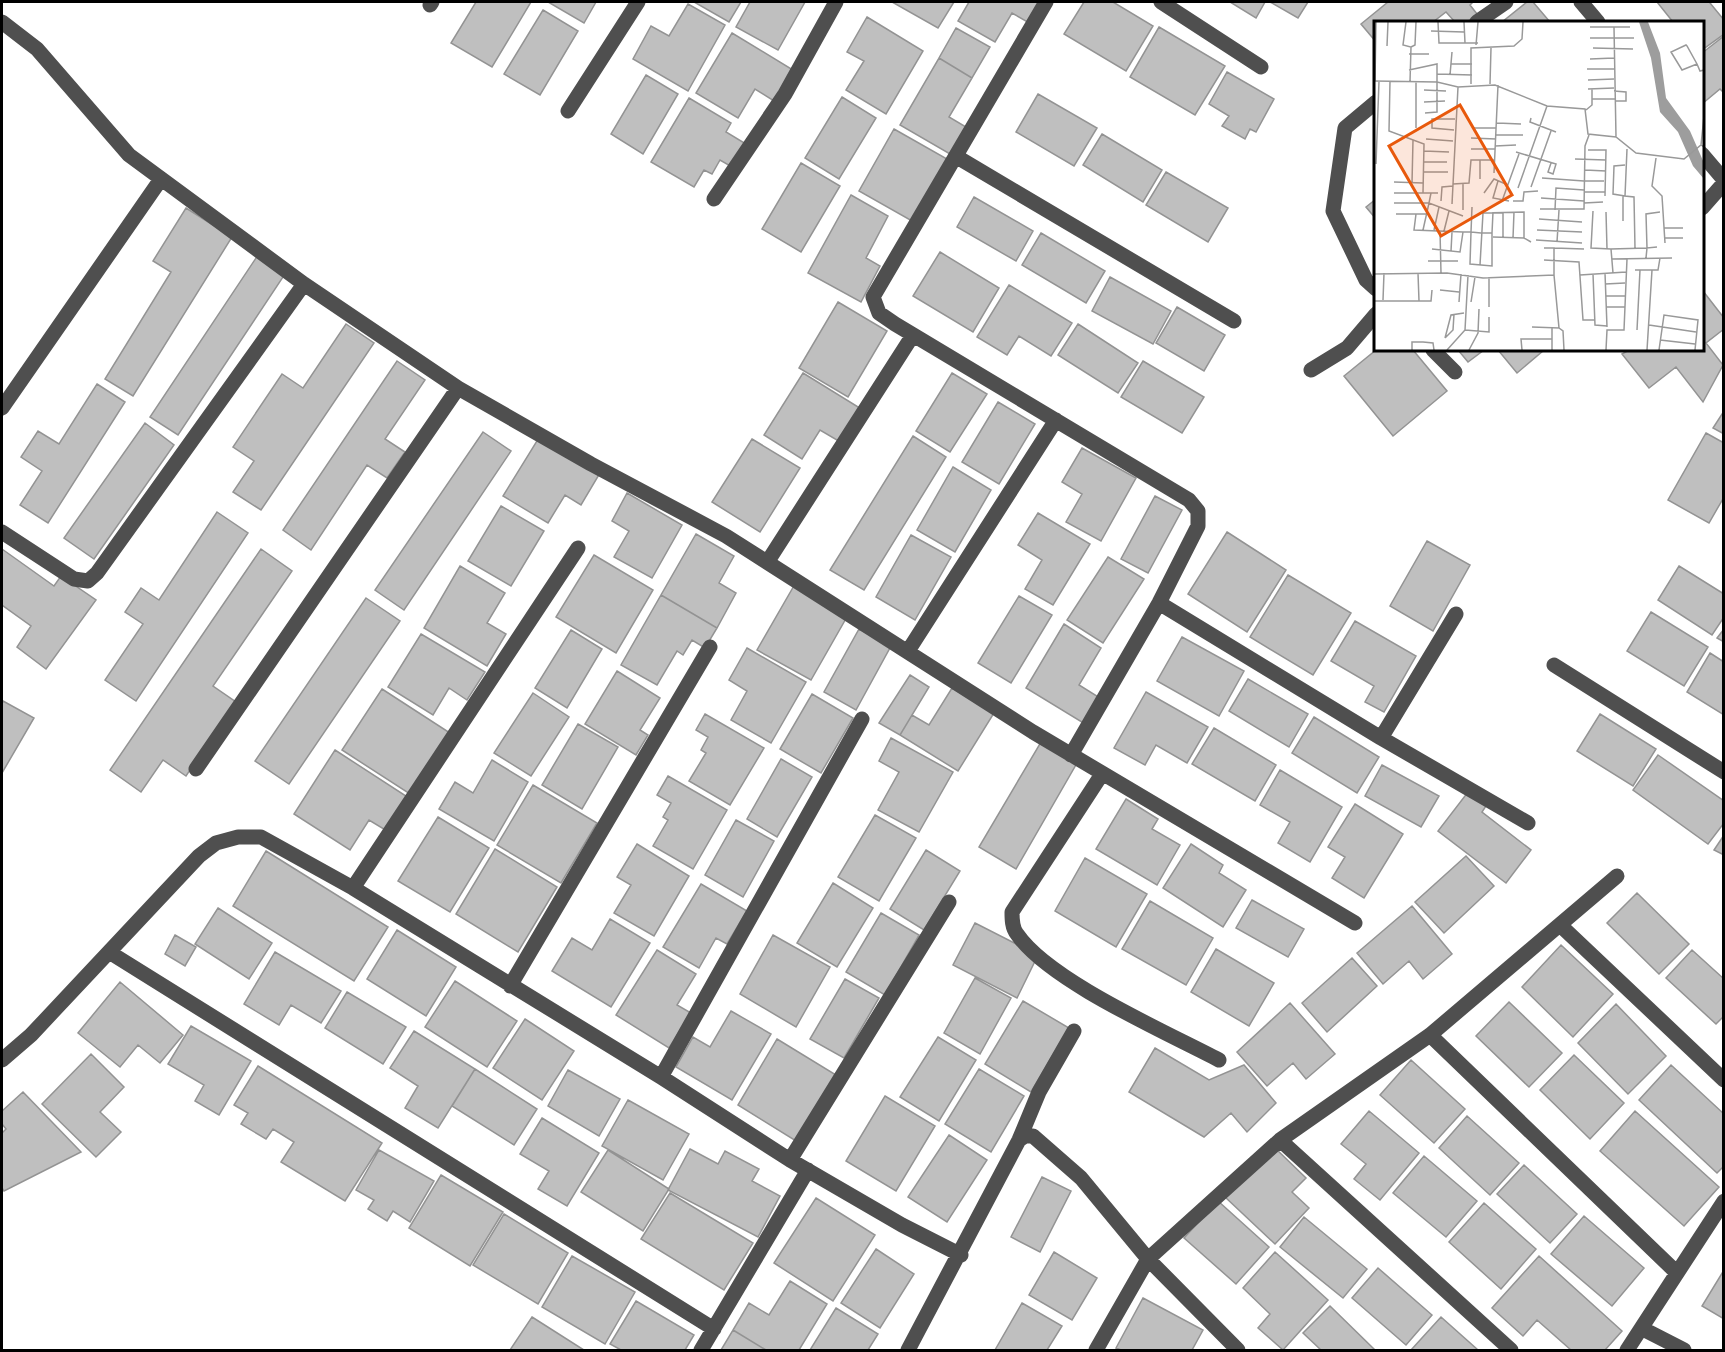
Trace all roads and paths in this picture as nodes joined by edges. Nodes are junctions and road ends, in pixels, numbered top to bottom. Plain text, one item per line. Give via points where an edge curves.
1 (638, 2) edge
2 (836, 2) edge
3 (1046, 2) edge
4 (1161, 2) edge
5 (1506, 2) edge
6 (1581, 2) edge
7 (1478, 21) edge
8 (1597, 21) edge
9 (2, 22) edge
10 (1261, 67) dead end
11 (1374, 104) edge
12 (568, 111) dead end
13 (1704, 156) edge
14 (957, 157) junction
15 (160, 179) junction
16 (1724, 181) edge
17 (714, 199) dead end
18 (1704, 206) edge
19 (304, 284) junction
20 (1374, 288) edge
21 (1374, 316) edge
22 (1234, 321) dead end
23 (913, 335) junction
24 (1434, 351) edge
25 (1311, 370) dead end
26 (1455, 372) dead end
27 (458, 388) junction
28 (2, 408) edge
29 (1056, 420) junction
30 (2, 532) edge
31 (578, 548) dead end
32 (768, 561) junction
33 (1159, 603) junction
34 (1456, 614) dead end
35 (710, 647) dead end
36 (908, 651) junction
37 (1554, 665) dead end
38 (862, 719) dead end
39 (1381, 738) junction
40 (1071, 755) junction
41 (196, 769) dead end
42 (1724, 772) edge
43 (1102, 774) junction
44 (1528, 823) dead end
45 (1617, 876) dead end
46 (353, 888) junction
47 (949, 902) dead end
48 (1355, 923) dead end
49 (1560, 924) junction
50 (109, 952) junction
51 (510, 986) junction
52 (1074, 1031) dead end
53 (1430, 1035) junction
54 (2, 1060) edge
55 (1219, 1060) dead end
56 (661, 1077) junction
57 (1724, 1080) edge
58 (1019, 1140) junction
59 (1280, 1140) junction
60 (790, 1160) junction
61 (808, 1170) junction
62 (1724, 1201) edge
63 (960, 1255) junction
64 (1148, 1259) junction
65 (1676, 1272) junction
66 (714, 1329) junction
67 (1643, 1329) junction
68 (701, 1350) edge
69 (908, 1350) edge
70 (1096, 1350) edge
71 (1238, 1350) edge
72 (1511, 1350) edge
73 (1627, 1350) edge
74 (1684, 1350) edge

1 - 12 street
2 - 17 street via 785,94
3 - 14 street
4 - 10 street
5 - 7 street
6 - 8 street
9 - 15 street via 37,49 129,155
11 - 20 street via 1345,128 1333,211 1366,280
13 - 16 street
14 - 22 street
14 - 23 street via 873,297 879,313
15 - 19 street
15 - 28 street
16 - 18 street
19 - 27 street
19 - 30 street via 88,581 74,579
21 - 25 street via 1347,348
23 - 29 street
23 - 32 street
24 - 26 street
27 - 32 street
27 - 41 street
29 - 33 street via 1189,500 1198,511 1198,526
29 - 36 street
31 - 46 street
32 - 36 street
33 - 39 street
33 - 40 street
34 - 39 street
35 - 51 street
36 - 40 street
37 - 42 street
38 - 56 street
39 - 44 street
40 - 43 street
43 - 48 street
43 - 55 street via 1012,912 1017,934 1049,966 1095,995
45 - 49 street
46 - 50 street via 261,837 238,837 216,843 199,856
46 - 51 street
47 - 60 street
49 - 53 street
49 - 57 street
50 - 54 street via 31,1035
50 - 66 street
51 - 56 street
52 - 58 street via 1039,1092
53 - 59 street
53 - 65 street
56 - 60 street
58 - 63 street
58 - 64 street via 1032,1136 1081,1178
59 - 64 street
59 - 72 street
60 - 61 street
61 - 63 street
61 - 66 street
62 - 65 street
63 - 69 street
64 - 70 street
64 - 71 street
65 - 67 street
66 - 68 street
67 - 73 street
67 - 74 street

